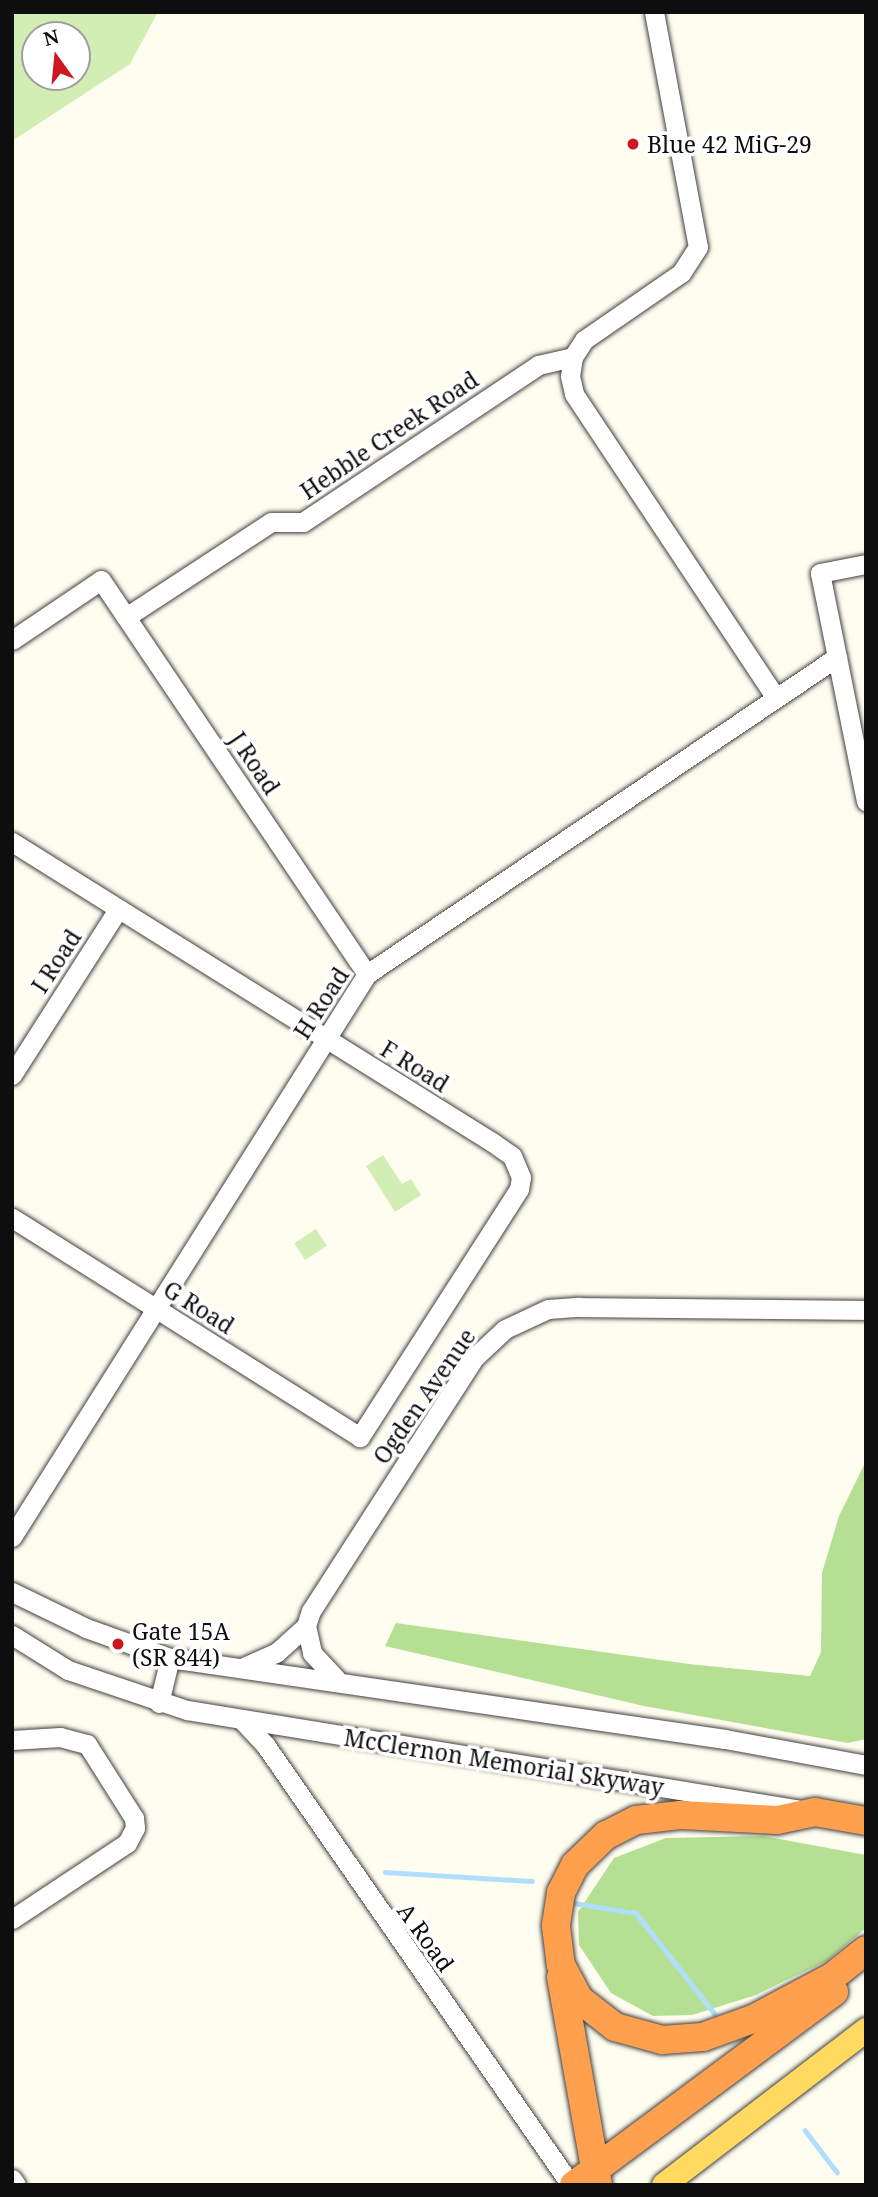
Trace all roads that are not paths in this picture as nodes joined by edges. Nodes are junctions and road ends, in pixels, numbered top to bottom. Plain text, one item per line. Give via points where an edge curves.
1 (654, 12) edge
2 (572, 357) junction
3 (866, 564) edge
4 (126, 617) junction
5 (12, 640) edge
6 (837, 657) junction
7 (776, 698) junction
8 (866, 801) edge
9 (12, 842) edge
10 (118, 909) junction
11 (368, 974) junction
12 (326, 1039) junction
13 (12, 1075) edge
14 (12, 1217) edge
15 (156, 1308) junction
16 (866, 1310) edge
17 (360, 1437) joint
18 (12, 1537) edge
19 (12, 1592) edge
20 (306, 1626) junction
21 (12, 1635) edge
22 (162, 1656) junction
23 (244, 1668) junction
24 (336, 1679) junction
25 (151, 1701) junction
26 (241, 1719) junction
27 (12, 1740) edge
28 (866, 1765) edge
29 (815, 1812) junction
30 (866, 1821) edge
31 (12, 1919) edge
32 (557, 1950) junction
33 (866, 1951) edge
34 (866, 1965) edge
35 (866, 2030) edge
36 (12, 2179) edge
37 (584, 2181) edge
38 (16, 2185) edge
39 (664, 2185) edge

1 - 2 street via 698,247 681,273 584,340
2 - 4 street, Hebble Creek Road via 538,365 303,522 271,522
2 - 7 street via 574,394
3 - 6 street via 820,573
4 - 5 street, J Road via 102,580
4 - 11 street, J Road
6 - 7 street, H Road
6 - 8 street
7 - 11 street, H Road
9 - 10 street, F Road
10 - 12 street, F Road
10 - 13 street, I Road
11 - 12 street, H Road
12 - 15 street, H Road
12 - 17 street, F Road via 512,1156 521,1177 519,1188
14 - 15 street, G Road
15 - 17 street, G Road
15 - 18 street, H Road
16 - 20 street, Ogden Avenue via 579,1307 548,1309 515,1323 474,1359
19 - 22 street via 86,1628
20 - 23 street, Ogden Avenue via 276,1653
20 - 24 street via 312,1653
21 - 25 street, McClernon Memorial Skyway via 68,1670
22 - 23 street
22 - 25 street
23 - 24 street
24 - 28 street
25 - 26 street, McClernon Memorial Skyway
26 - 29 street, McClernon Memorial Skyway
26 - 37 street, A Road via 266,1746
27 - 31 street via 60,1737 87,1744 134,1818 135,1828 127,1843
29 - 30 highway, McClernon Memorial Skyway
29 - 32 highway via 777,1820 657,1816 606,1835 575,1865 561,1893
32 - 33 highway via 572,1989 592,2012 624,2032 662,2040 703,2036 753,2019 823,1982
32 - 37 highway
34 - 37 highway
35 - 39 main road
36 - 38 street

